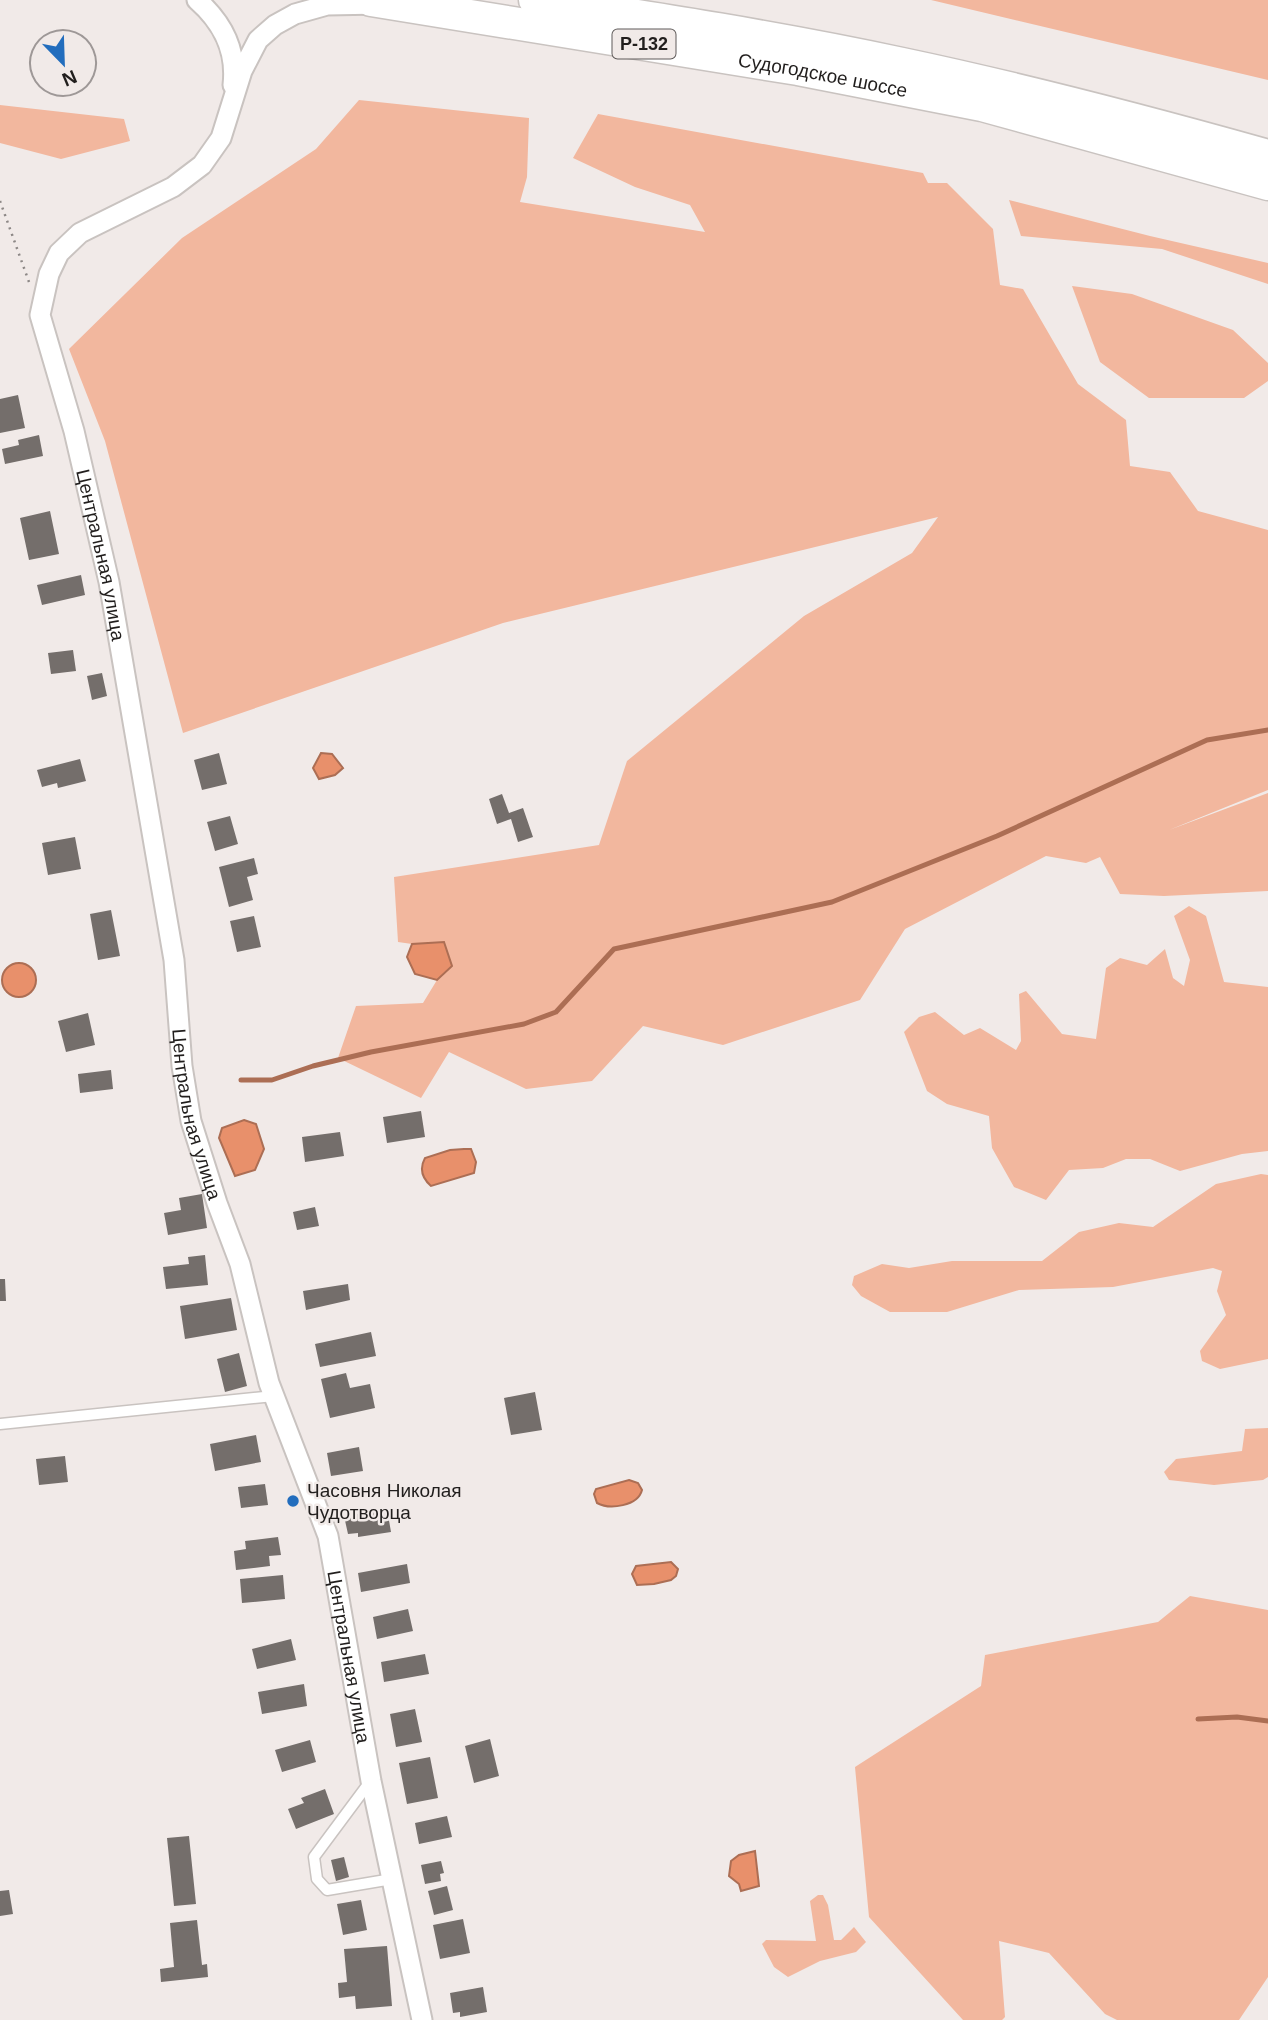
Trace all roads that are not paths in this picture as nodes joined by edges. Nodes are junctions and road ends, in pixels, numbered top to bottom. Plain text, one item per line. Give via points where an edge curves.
1 (197, 0) edge
2 (535, 0) edge
3 (384, 2) edge
4 (231, 107) junction
5 (1268, 156) edge
6 (1268, 184) edge
7 (274, 1396) junction
8 (0, 1424) edge
9 (371, 1781) junction
10 (392, 1879) junction
11 (422, 2020) edge

1 - 4 street via 228,37 235,70
2 - 5 main road, Судогодское шоссе / Р-132 via 912,66
3 - 4 street via 327,5 275,25 258,40
3 - 6 main road, Судогодское шоссе / Р-132 via 785,67 982,105
4 - 7 street, Центральная улица via 221,138 202,164 173,187 80,233 59,253 40,315 74,431 109,582 174,960 191,1121 240,1264
7 - 8 lane
7 - 9 street, Центральная улица via 328,1536
9 - 10 street, Центральная улица
9 - 10 lane via 314,1857 317,1879 327,1890
10 - 11 street, Центральная улица

